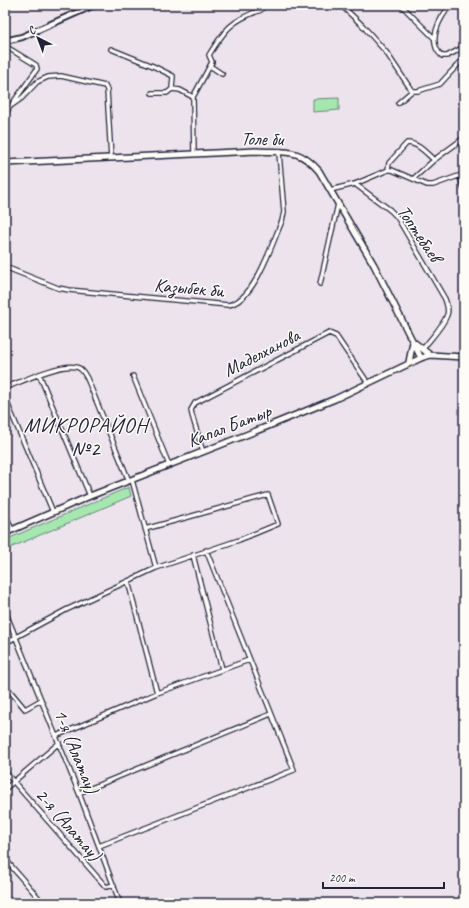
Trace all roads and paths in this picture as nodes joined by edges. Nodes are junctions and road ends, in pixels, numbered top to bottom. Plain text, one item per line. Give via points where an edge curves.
1 (94, 5) edge
2 (264, 5) edge
3 (342, 5) edge
4 (401, 5) edge
5 (450, 5) edge
6 (434, 38) junction
7 (5, 41) edge
8 (5, 46) edge
9 (464, 47) edge
10 (110, 49) dead end
11 (464, 58) edge
12 (210, 66) junction
13 (222, 74) dead end
14 (172, 89) junction
15 (412, 91) junction
16 (152, 93) dead end
17 (193, 96) junction
18 (398, 103) dead end
19 (12, 105) junction
20 (5, 114) edge
21 (464, 138) edge
22 (279, 153) junction
23 (194, 154) junction
24 (111, 158) junction
25 (434, 160) junction
26 (5, 163) edge
27 (388, 170) junction
28 (464, 174) edge
29 (460, 176) junction
30 (413, 179) junction
31 (355, 184) junction
32 (464, 189) edge
33 (330, 190) junction
34 (338, 203) junction
35 (5, 267) edge
36 (320, 284) dead end
37 (413, 341) junction
38 (423, 350) junction
39 (430, 355) junction
40 (464, 357) edge
41 (420, 358) junction
42 (409, 362) junction
43 (39, 374) junction
44 (133, 376) dead end
45 (368, 383) junction
46 (5, 388) edge
47 (5, 398) edge
48 (203, 452) junction
49 (169, 465) junction
50 (130, 480) junction
51 (90, 496) junction
52 (53, 512) junction
53 (5, 514) edge
54 (145, 529) junction
55 (12, 530) junction
56 (5, 533) edge
57 (206, 550) junction
58 (193, 554) junction
59 (156, 568) junction
60 (128, 581) junction
61 (5, 611) edge
62 (15, 636) junction
63 (5, 643) edge
64 (249, 660) junction
65 (222, 670) junction
66 (5, 685) edge
67 (157, 693) junction
68 (41, 700) junction
69 (271, 714) junction
70 (56, 736) junction
71 (59, 743) junction
72 (5, 772) edge
73 (14, 782) junction
74 (5, 789) edge
75 (79, 793) junction
76 (99, 846) junction
77 (5, 859) edge
78 (114, 885) junction
79 (43, 903) edge
80 (120, 903) edge

1 - 7 street
2 - 12 street via 261,10 238,20 227,29 209,55 212,62
3 - 15 street via 386,52
4 - 6 street
5 - 6 street via 439,20
6 - 9 street via 436,49 442,56
8 - 19 street via 36,65 37,69
10 - 14 street via 173,76
11 - 15 street via 440,84
12 - 13 street
12 - 17 street
14 - 16 street via 166,93
14 - 17 street
15 - 18 street
17 - 23 street
19 - 20 street
19 - 24 street via 37,82 48,77 61,76 105,86
21 - 25 street
22 - 23 main road, Толе би via 256,151
22 - 33 main road, Толе би via 300,155 311,162
22 - 35 street, Казыбек би via 283,216 257,280 235,304 70,290 58,288
23 - 24 main road, Толе би
24 - 26 main road, Толе би
25 - 27 street via 413,143 407,143 389,163
25 - 30 street
27 - 30 street
27 - 31 street
28 - 29 street
29 - 30 street via 433,185
29 - 32 street
31 - 33 street
31 - 38 street, Топтебаев via 397,218 445,300 447,314
33 - 34 main road, Толе би
34 - 36 street
34 - 37 main road, Толе би via 374,265
37 - 38 main road
37 - 41 main road, Толе би
37 - 42 main road
38 - 39 main road
39 - 40 main road, Капал Батыр
39 - 41 main road, Капал Батыр
41 - 42 main road, Капал Батыр
42 - 45 main road, Капал Батыр
43 - 46 street
43 - 50 street via 70,366 83,371
43 - 51 street
44 - 49 street
45 - 48 main road, Капал Батыр via 273,425
45 - 48 street, Маделханова via 336,336 329,333 195,402 191,410
47 - 52 street
48 - 49 main road, Капал Батыр
49 - 50 main road, Капал Батыр
50 - 51 main road, Капал Батыр
50 - 54 street
51 - 52 main road, Капал Батыр
52 - 55 main road, Капал Батыр
53 - 55 street
54 - 57 street via 268,494 278,524
54 - 59 street
55 - 56 main road, Капал Батыр
57 - 58 street
57 - 64 street
58 - 59 street
58 - 65 street
59 - 60 street
60 - 62 street
60 - 67 street
61 - 62 street, 1-я (Алатау)
62 - 63 street
62 - 68 street, 1-я (Алатау)
64 - 65 street
64 - 69 street
65 - 67 street
66 - 68 street via 25,709
67 - 70 street
68 - 70 street, 1-я (Алатау)
69 - 75 street
69 - 76 street via 294,770
70 - 71 street, 1-я (Алатау)
71 - 73 street
71 - 75 street, 1-я (Алатау)
72 - 73 street, 2-я (Алатау)
73 - 74 street
73 - 78 street, 2-я (Алатау) via 106,887
75 - 76 street, 1-я (Алатау)
76 - 78 street, 1-я (Алатау)
77 - 79 street
78 - 80 street, 1-я (Алатау)

